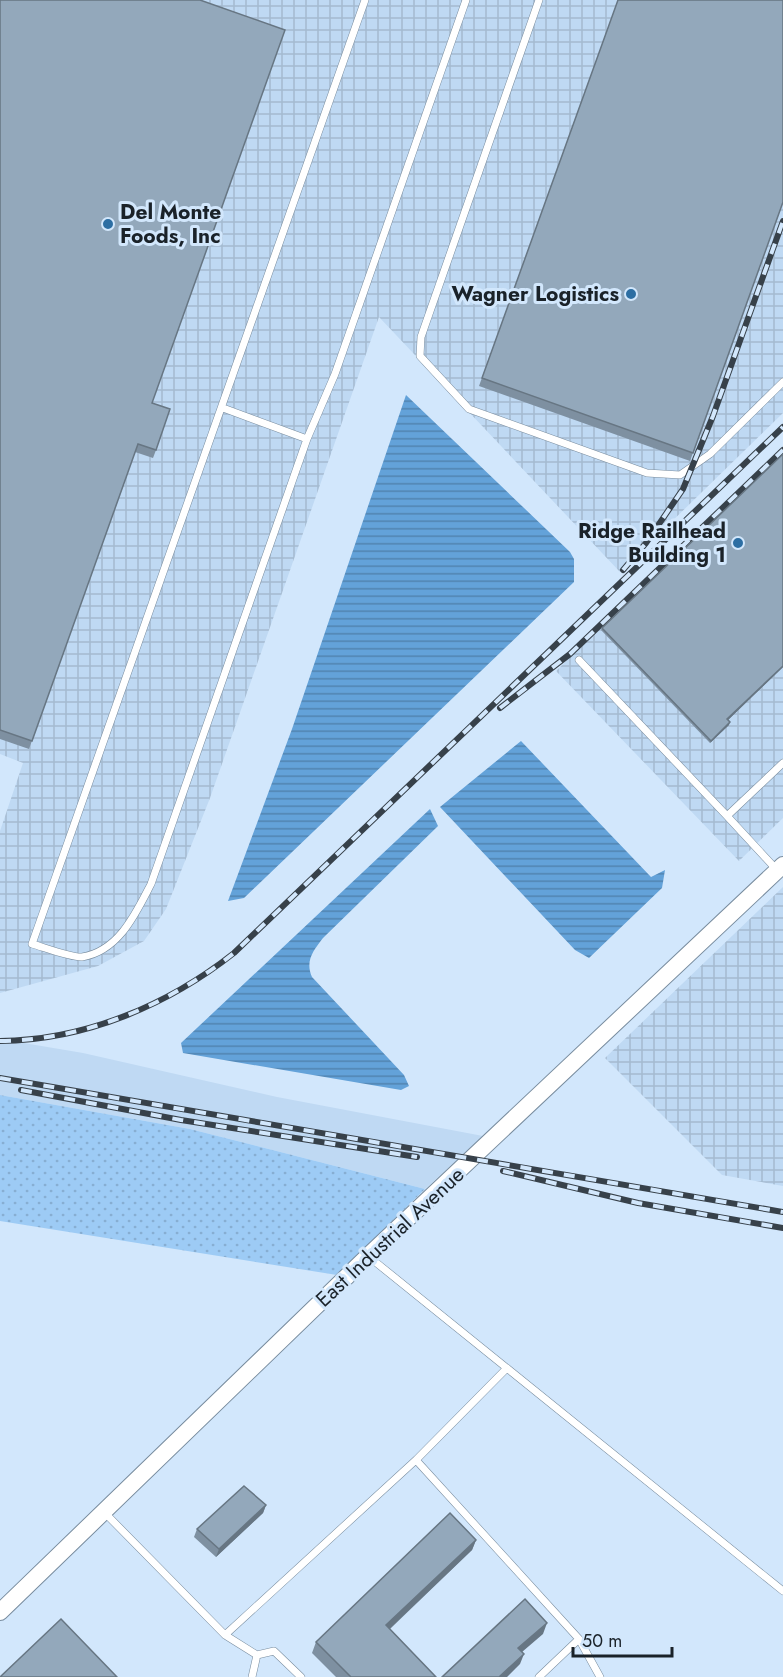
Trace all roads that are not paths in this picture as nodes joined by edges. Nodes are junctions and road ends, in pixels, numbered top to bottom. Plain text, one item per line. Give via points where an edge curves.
1 (365, 0) edge
2 (466, 0) edge
3 (539, 0) edge
4 (783, 382) edge
5 (223, 408) junction
6 (307, 439) junction
7 (579, 660) dead end
8 (783, 762) edge
9 (727, 816) junction
10 (780, 867) edge
11 (368, 1256) junction
12 (507, 1368) junction
13 (417, 1459) junction
14 (104, 1512) junction
15 (783, 1591) edge
16 (0, 1612) edge
17 (225, 1635) junction
18 (579, 1639) junction
19 (257, 1655) junction
20 (252, 1677) edge
21 (301, 1677) edge
22 (539, 1677) edge
23 (600, 1677) edge

1 - 5 lane
2 - 6 lane via 335,374
3 - 4 lane via 421,337 420,356 469,409 647,472 680,475 710,454
5 - 6 lane
5 - 6 lane via 32,944 81,957 105,947 129,928 151,884
7 - 9 lane
8 - 9 lane
9 - 10 lane
10 - 11 street, East Industrial Avenue
11 - 12 lane
11 - 14 street, East Industrial Avenue
12 - 13 lane
12 - 15 lane
13 - 17 lane
13 - 18 lane
14 - 16 street, East Industrial Avenue
14 - 17 lane
17 - 19 lane
18 - 22 lane
18 - 23 lane
19 - 20 lane
19 - 21 lane via 274,1651

